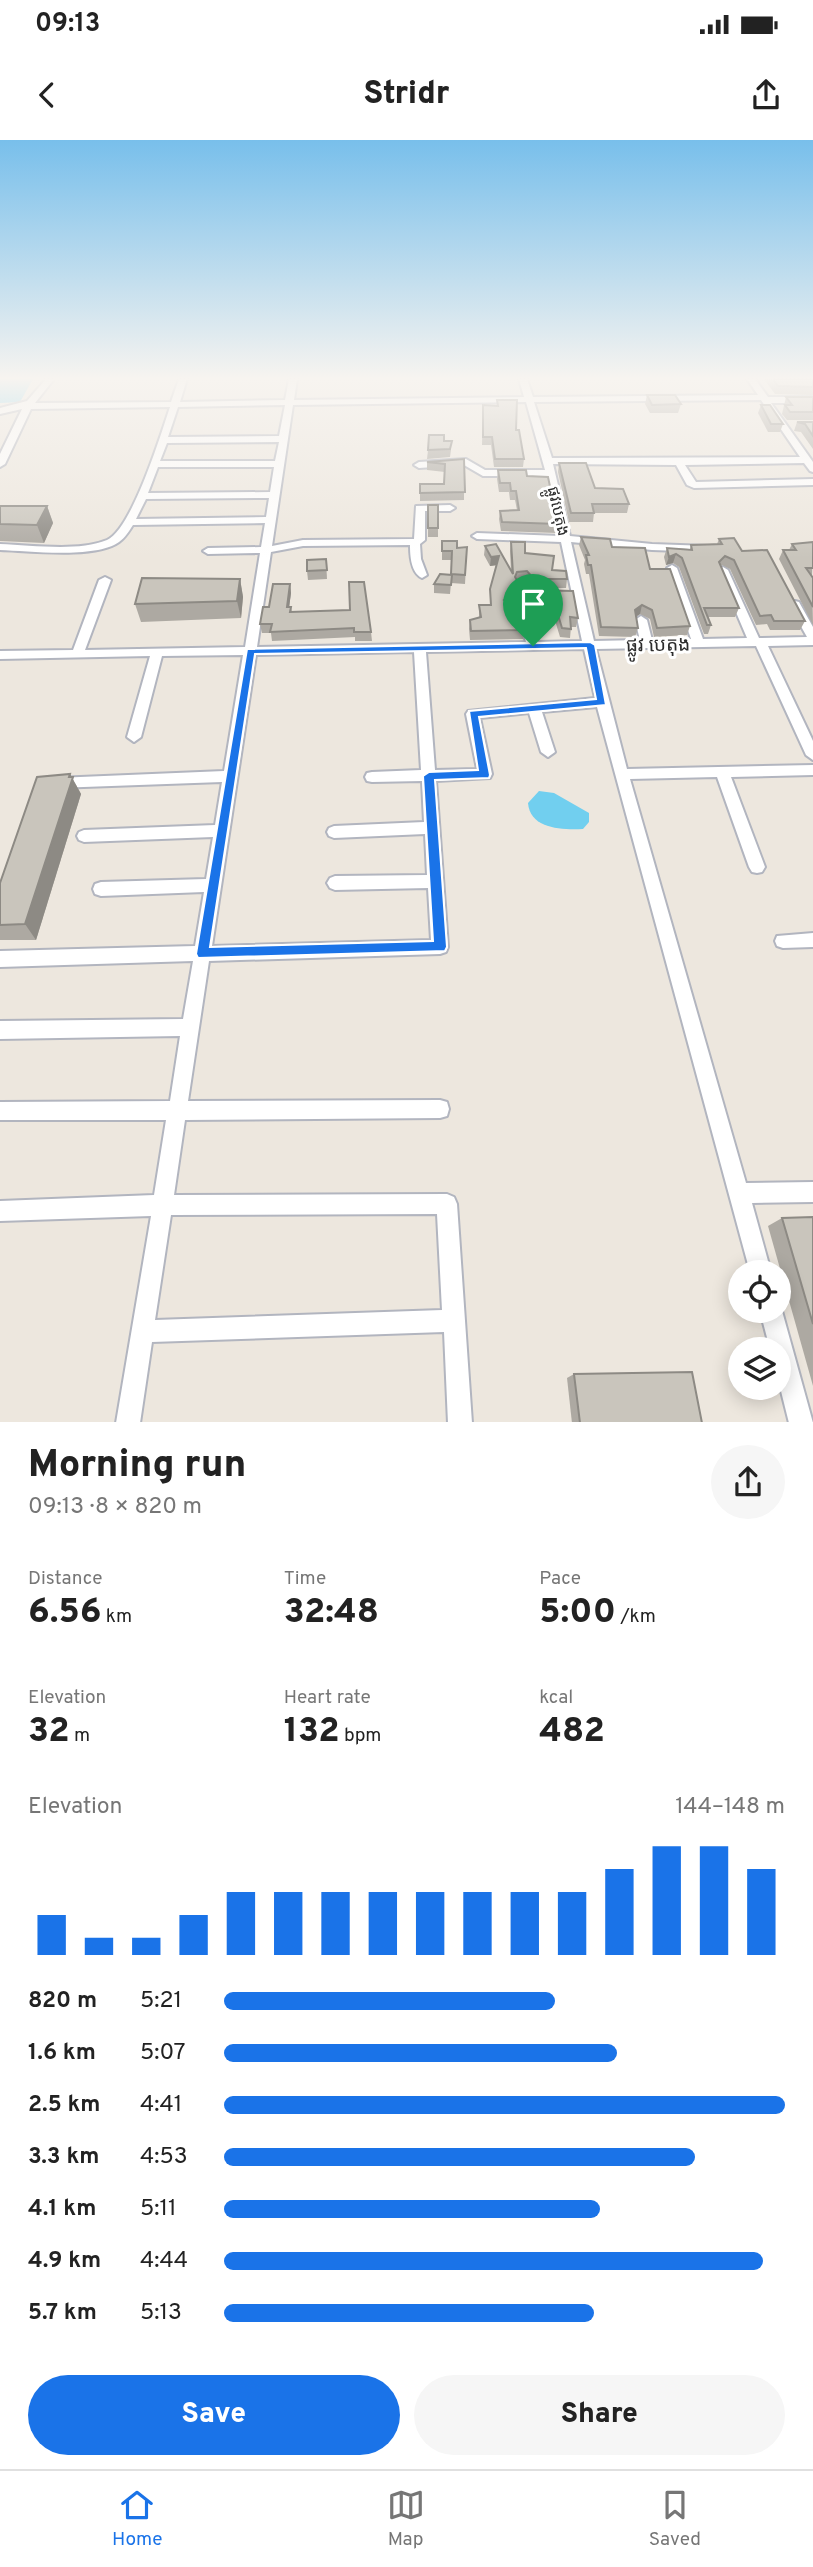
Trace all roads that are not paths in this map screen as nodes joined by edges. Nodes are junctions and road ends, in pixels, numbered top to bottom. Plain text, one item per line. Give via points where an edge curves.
1 (12, 439) edge
2 (284, 439) joint
3 (541, 439) edge
4 (793, 439) edge
5 (162, 440) joint
6 (418, 451) dead end
7 (809, 459) edge
8 (548, 461) junction
9 (679, 462) junction
10 (0, 464) edge
11 (154, 464) junction
12 (279, 464) junction
13 (551, 473) junction
14 (813, 482) edge
15 (275, 495) junction
16 (141, 496) junction
17 (450, 508) dead end
18 (271, 520) junction
19 (131, 522) junction
20 (477, 536) dead end
21 (565, 538) junction
22 (415, 542) junction
23 (0, 547) edge
24 (709, 549) edge
25 (266, 550) junction
26 (208, 551) dead end
27 (673, 568) edge
28 (723, 570) edge
29 (422, 575) dead end
30 (105, 580) dead end
31 (788, 590) edge
32 (512, 609) edge
33 (641, 620) dead end
34 (813, 639) edge
35 (757, 642) junction
36 (698, 643) junction
37 (646, 644) junction
38 (590, 645) junction
39 (533, 646) junction
40 (420, 648) junction
41 (250, 651) junction
42 (157, 653) junction
43 (77, 654) junction
44 (0, 655) edge
45 (602, 702) junction
46 (534, 709) junction
47 (134, 737) dead end
48 (548, 752) dead end
49 (813, 755) edge
50 (813, 770) edge
51 (722, 772) junction
52 (622, 774) junction
53 (229, 776) junction
54 (429, 776) junction
55 (372, 777) dead end
56 (41, 785) edge
57 (432, 828) junction
58 (220, 831) junction
59 (334, 832) dead end
60 (84, 836) dead end
61 (757, 867) dead end
62 (436, 881) junction
63 (335, 883) dead end
64 (213, 885) junction
65 (101, 888) dead end
66 (783, 940) dead end
67 (813, 940) edge
68 (202, 954) junction
69 (0, 959) edge
70 (191, 1027) junction
71 (0, 1030) edge
72 (440, 1109) dead end
73 (178, 1110) junction
74 (0, 1111) edge
75 (813, 1192) edge
76 (740, 1193) junction
77 (163, 1205) junction
78 (0, 1211) edge
79 (758, 1260) edge
80 (454, 1321) junction
81 (774, 1323) edge
82 (143, 1331) junction
83 (128, 1422) edge
84 (460, 1422) edge
85 (801, 1422) edge

1 - 10 street
2 - 5 street
2 - 12 street
3 - 8 street, ផ្លូវបេតុង
4 - 7 street
5 - 11 street
6 - 13 street via 419,468 466,462 483,473
7 - 9 street
8 - 9 street
8 - 13 street, ផ្លូវបេតុង
9 - 14 street via 694,485
11 - 12 street
11 - 16 street
12 - 15 street
13 - 21 street, ផ្លូវបេតុង
15 - 16 street
15 - 18 street
16 - 19 street
17 - 22 street via 420,508 420,540
18 - 19 street
18 - 25 street
19 - 23 street via 115,541 96,545
20 - 21 street
21 - 24 street
21 - 38 street, ផ្លូវបេតុង via 572,593
22 - 25 street via 303,543
22 - 29 street via 415,559
25 - 26 street
25 - 41 street via 253,591
27 - 36 street
28 - 35 street
30 - 43 street
31 - 34 street
32 - 39 street via 529,627
33 - 37 street
34 - 35 street, ផ្លូវ បេតុង
35 - 36 street, ផ្លូវ បេតុង
35 - 49 street
36 - 37 street, ផ្លូវ បេតុង
37 - 38 street, ផ្លូវ បេតុង
38 - 39 street, ផ្លូវ បេតុង
38 - 45 street, ផ្លូវបេតុង
39 - 40 street, ផ្លូវ បេតុង
40 - 41 street, ផ្លូវ បេតុង
40 - 54 street
41 - 42 street, ផ្លូវ បេតុង
41 - 53 street
42 - 43 street, ផ្លូវ បេតុង
42 - 47 street
43 - 44 street, ផ្លូវ បេតុង
45 - 46 street
45 - 52 street, ផ្លូវបេតុង
46 - 48 street
46 - 54 street via 473,714 485,775
50 - 51 street
51 - 52 street
51 - 61 street
52 - 76 street, ផ្លូវបេតុង
53 - 56 street
53 - 58 street
54 - 55 street
54 - 57 street
57 - 59 street
57 - 62 street
58 - 60 street
58 - 64 street
62 - 63 street
62 - 68 street via 440,947
64 - 65 street
64 - 68 street
66 - 67 street
68 - 69 street
68 - 70 street
70 - 71 street
70 - 73 street
72 - 73 street
73 - 74 street
73 - 77 street
75 - 76 street
76 - 79 street, ផ្លូវបេតុង
77 - 78 street
77 - 80 street via 447,1205
77 - 82 street
80 - 82 street
80 - 84 street
81 - 85 street
82 - 83 street

